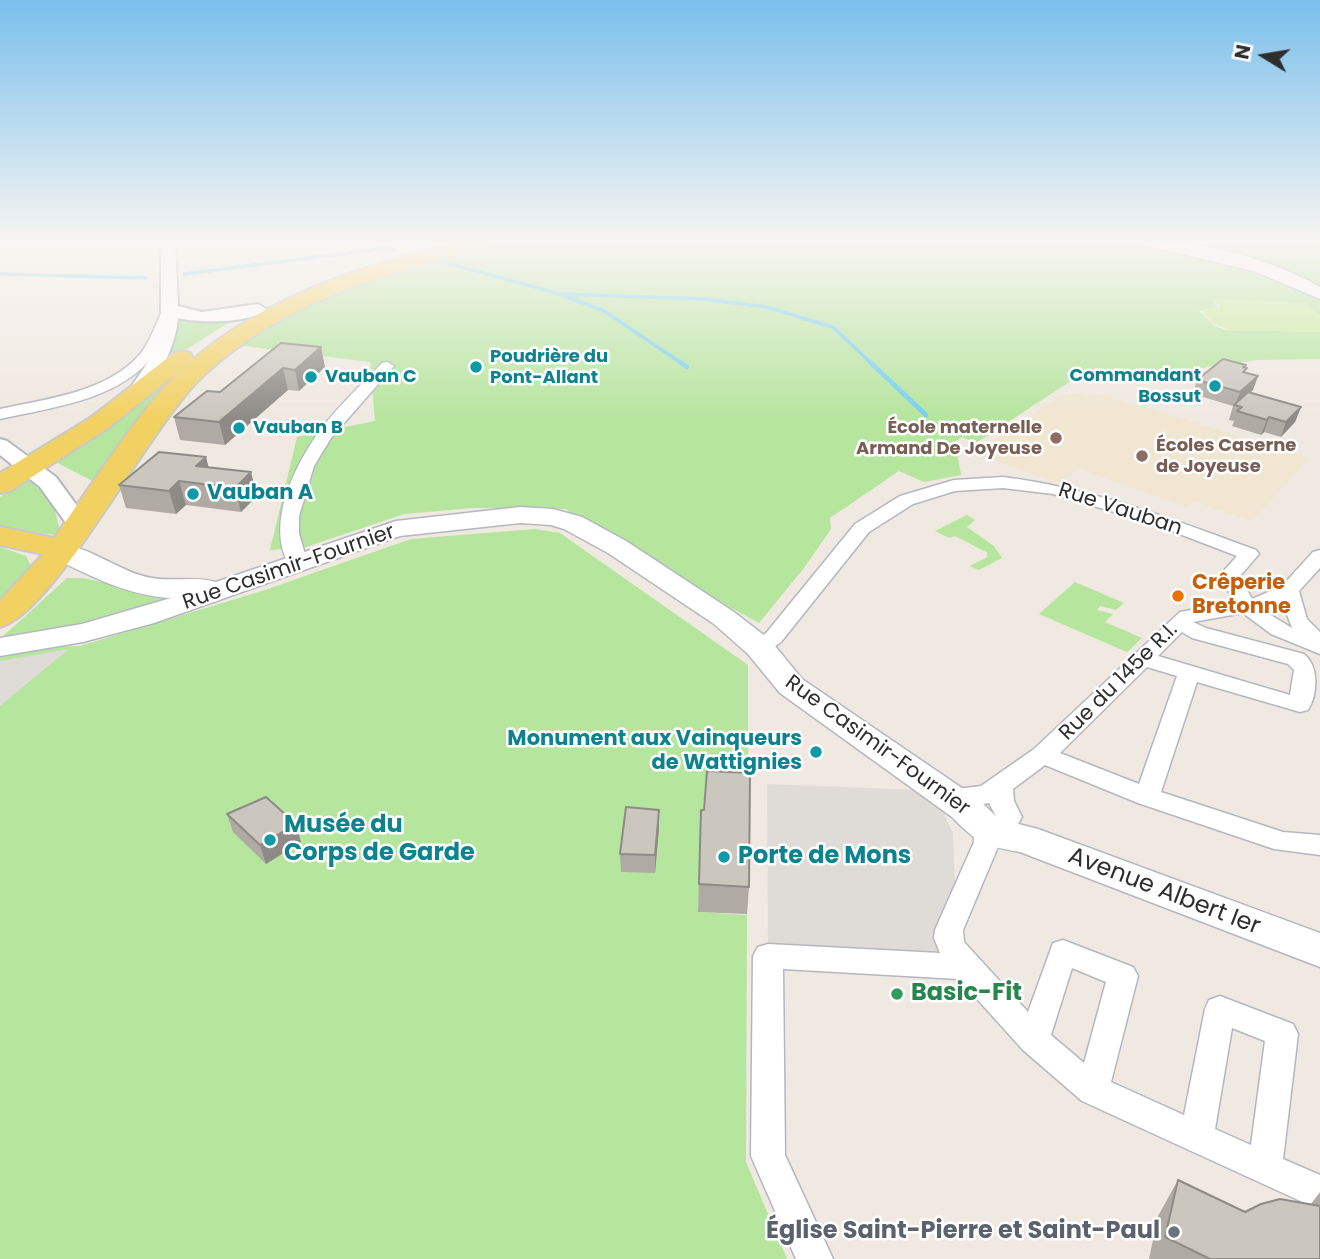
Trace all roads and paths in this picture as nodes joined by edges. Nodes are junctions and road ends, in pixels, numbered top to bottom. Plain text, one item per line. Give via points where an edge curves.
1 (170, 301) edge
2 (276, 301) edge
3 (303, 301) edge
4 (170, 309) junction
5 (258, 309) junction
6 (387, 366) dead end
7 (135, 396) junction
8 (0, 414) edge
9 (65, 444) junction
10 (4, 447) edge
11 (30, 467) junction
12 (1, 483) edge
13 (0, 537) edge
14 (70, 538) junction
15 (1320, 556) edge
16 (298, 564) junction
17 (252, 580) junction
18 (1289, 590) junction
19 (1248, 606) junction
20 (0, 617) edge
21 (1178, 622) junction
22 (1320, 640) edge
23 (0, 647) edge
24 (759, 647) junction
25 (1320, 647) edge
26 (1143, 659) junction
27 (1189, 672) junction
28 (1043, 755) junction
29 (1147, 797) junction
30 (999, 824) junction
31 (1320, 845) edge
32 (1320, 950) edge
33 (966, 967) junction
34 (1034, 1040) junction
35 (1093, 1090) junction
36 (1197, 1137) junction
37 (1265, 1168) junction
38 (1320, 1193) edge
39 (814, 1259) edge

1 - 4 street
2 - 5 main road
3 - 14 main road via 226,344 184,379
4 - 5 street via 202,317
4 - 7 street via 163,349
4 - 8 street via 146,356 124,375 70,396
5 - 7 main road via 206,340
6 - 16 street via 324,436 306,466 290,516
7 - 9 main road
9 - 10 street
9 - 11 main road
10 - 11 street
11 - 12 main road
11 - 14 street via 48,482
13 - 14 main road
14 - 17 main road via 124,582 202,588
14 - 20 main road via 38,582
15 - 18 street, Rue du 145e R.I.
16 - 17 main road, Rue Casimir-Fournier
16 - 24 main road, Rue Casimir-Fournier via 396,529 520,514 553,517 618,547
17 - 23 main road, Rue Casimir-Fournier via 144,617
18 - 19 street, Rue du 145e R.I.
18 - 22 street via 1300,626
19 - 21 street, Rue du 145e R.I. via 1187,616
19 - 24 street, Rue Vauban via 1230,575 1249,554 1065,489 1005,482 954,486 926,493 862,528 774,637
19 - 25 street via 1283,633
21 - 26 street, Rue du 145e R.I.
21 - 27 street via 1199,633 1296,659 1304,665 1306,681 1300,705
24 - 30 main road, Rue Casimir-Fournier via 791,686 950,797
26 - 27 street
26 - 28 street, Rue du 145e R.I.
27 - 29 street
28 - 29 street
28 - 30 street, Rue du 145e R.I.
29 - 31 street via 1283,842
30 - 32 main road, Avenue Albert Ier
30 - 33 street via 948,930 951,947
33 - 34 street
33 - 39 street via 768,956 768,1156
34 - 35 street
34 - 35 street via 1063,952 1123,976
35 - 36 street
36 - 37 street
36 - 37 street via 1220,1009 1282,1034
37 - 38 street

